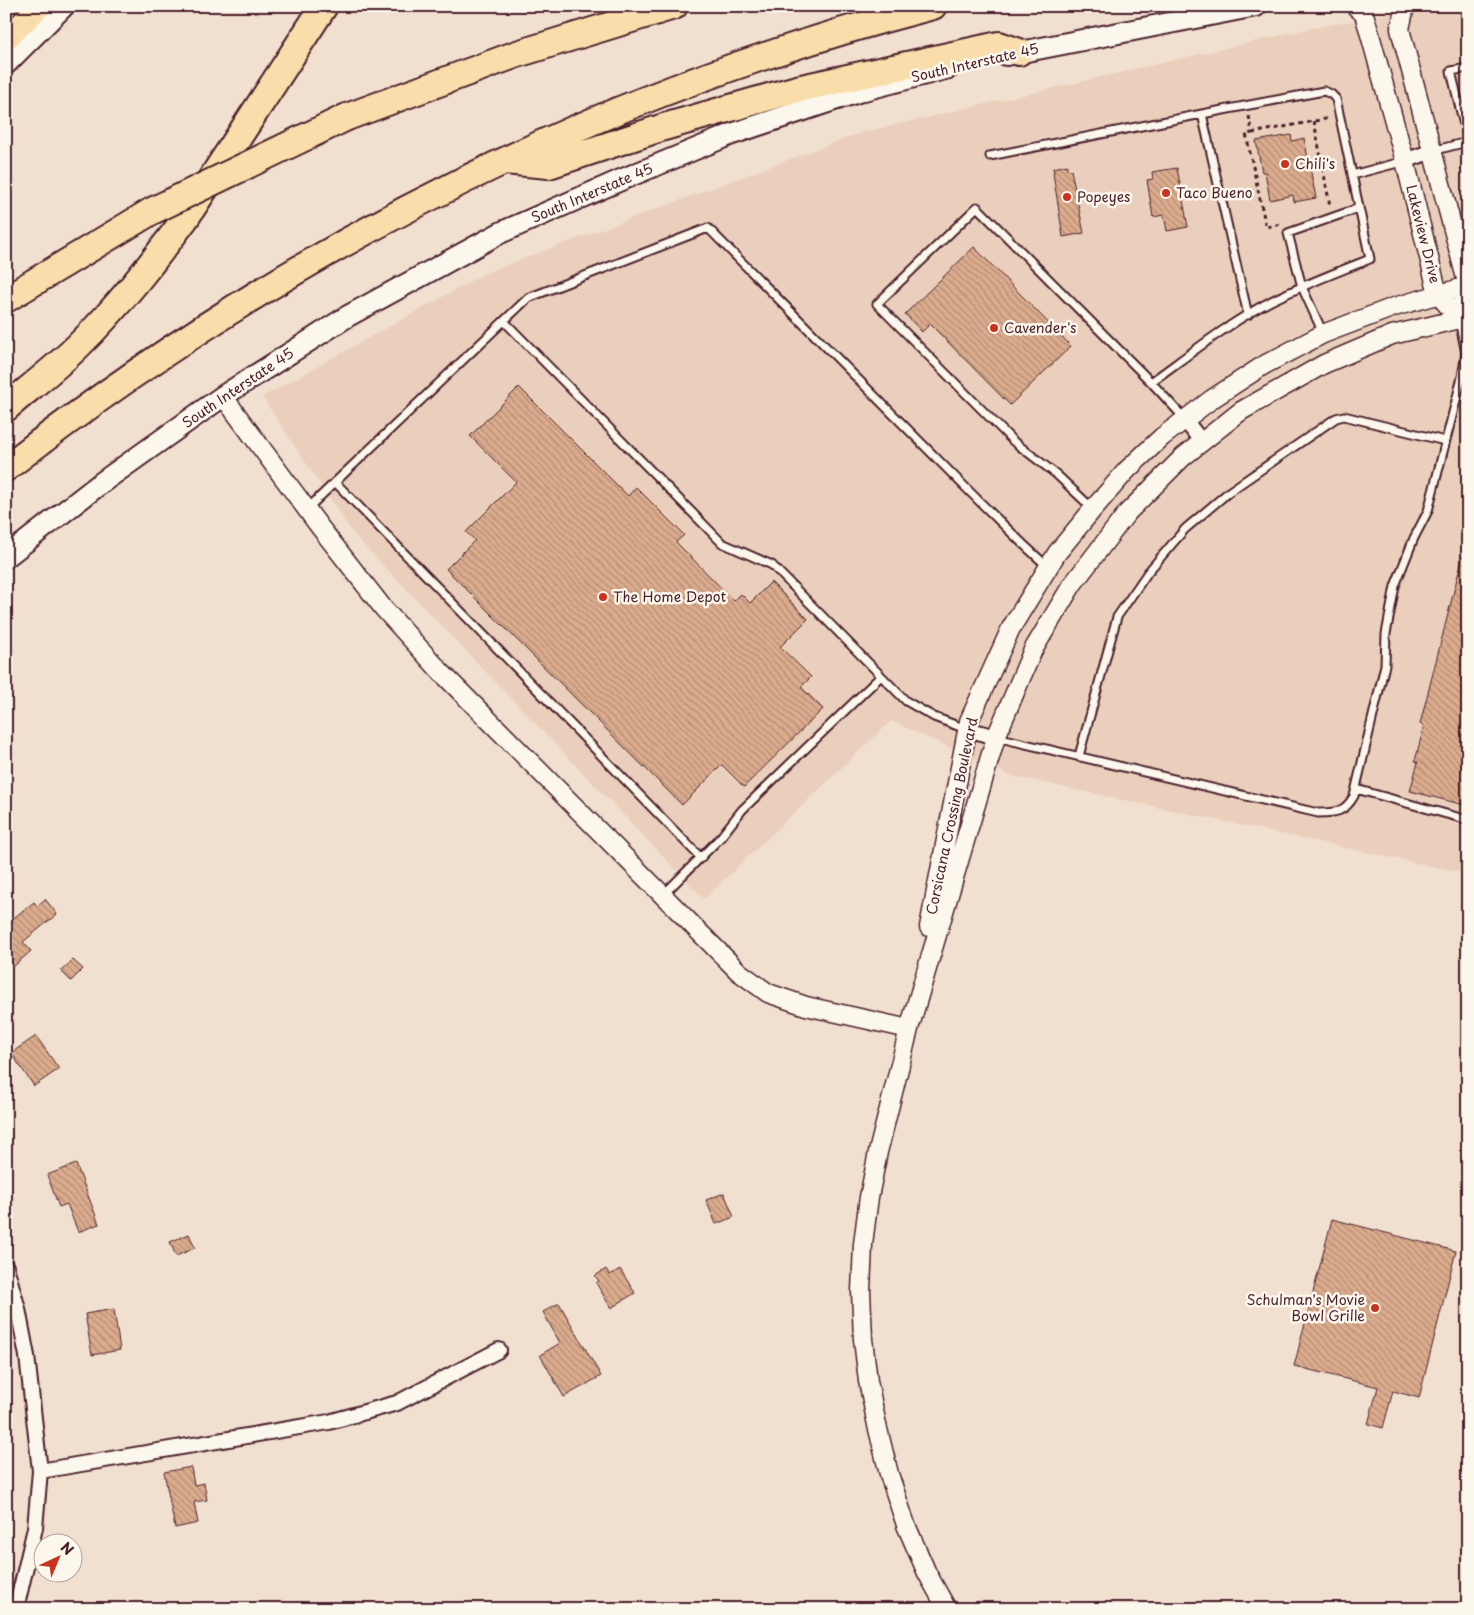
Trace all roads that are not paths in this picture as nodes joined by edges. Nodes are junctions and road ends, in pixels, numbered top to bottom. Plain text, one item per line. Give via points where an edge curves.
1 (40, 6) edge
2 (64, 6) edge
3 (324, 6) edge
4 (674, 6) edge
5 (933, 6) edge
6 (1256, 6) edge
7 (1355, 6) edge
8 (1405, 6) edge
9 (6, 39) edge
10 (1019, 52) junction
11 (6, 64) edge
12 (1468, 68) edge
13 (1202, 114) junction
14 (1468, 142) edge
15 (1432, 151) junction
16 (990, 156) dead end
17 (504, 161) junction
18 (1405, 162) junction
19 (1352, 175) junction
20 (1359, 208) junction
21 (1302, 286) junction
22 (1468, 286) edge
23 (1438, 294) junction
24 (6, 299) edge
25 (1248, 315) junction
26 (1464, 318) edge
27 (504, 321) junction
28 (1323, 334) junction
29 (1151, 382) junction
30 (222, 396) junction
31 (6, 408) edge
32 (1186, 420) junction
33 (1445, 441) junction
34 (1202, 442) junction
35 (6, 468) edge
36 (335, 482) junction
37 (306, 509) junction
38 (1093, 509) junction
39 (6, 557) edge
40 (1048, 567) junction
41 (881, 676) junction
42 (967, 729) junction
43 (996, 737) junction
44 (1079, 756) junction
45 (1356, 789) junction
46 (1468, 820) edge
47 (701, 858) junction
48 (663, 895) junction
49 (909, 1029) junction
50 (6, 1267) edge
51 (499, 1350) dead end
52 (40, 1471) junction
53 (16, 1609) edge
54 (947, 1609) edge

1 - 9 main road
2 - 11 main road
3 - 31 highway via 163,250 88,336
4 - 24 highway, bridge via 518,54 348,117 152,210
5 - 17 highway via 821,38 678,87
6 - 10 main road, South Interstate 45
7 - 18 street, Lakeview Drive via 1364,14
8 - 15 street, Lakeview Drive via 1400,29
10 - 17 highway via 999,46 797,89 664,127 549,165
10 - 30 main road, South Interstate 45 via 864,90 732,134 623,179 500,233 348,316
12 - 14 lane via 1451,71
13 - 16 lane
13 - 19 lane via 1324,92 1330,94 1336,99
13 - 25 lane
14 - 15 lane
15 - 18 street
15 - 22 street, Lakeview Drive
17 - 35 highway via 360,234 240,304 93,402
18 - 19 lane
18 - 23 street, Lakeview Drive
19 - 20 lane
20 - 21 lane via 1370,259
20 - 21 lane via 1288,232
21 - 25 lane
21 - 28 lane
22 - 23 street, Corsicana Crossing Boulevard
22 - 26 street
23 - 26 street, Lakeview Drive
23 - 28 street, Corsicana Crossing Boulevard
25 - 29 lane
26 - 33 lane via 1466,353
26 - 34 street, Corsicana Crossing Boulevard via 1392,335 1324,364 1241,411
27 - 36 lane
27 - 40 lane via 528,298 708,228
27 - 41 lane via 722,543 772,565
28 - 32 street, Corsicana Crossing Boulevard via 1264,365
29 - 32 lane
29 - 38 lane via 977,206 877,304 1013,441 1056,474
30 - 37 street
30 - 39 main road, South Interstate 45 via 101,483
32 - 34 street
32 - 38 street, Corsicana Crossing Boulevard via 1162,437 1127,470
33 - 44 lane via 1344,416 1336,418 1200,516 1148,572 1117,617
33 - 45 lane via 1428,511 1395,586 1386,634 1385,665
34 - 43 street, Corsicana Crossing Boulevard via 1127,513 1072,585 1033,650
36 - 37 lane
36 - 47 lane
37 - 48 street via 384,609 442,673
38 - 40 street, Corsicana Crossing Boulevard
40 - 42 street, Corsicana Crossing Boulevard via 1011,628
41 - 42 lane via 906,702
41 - 47 lane via 742,810
42 - 43 street
42 - 49 street, Corsicana Crossing Boulevard
43 - 44 lane
43 - 49 street, Corsicana Crossing Boulevard
44 - 45 lane via 1318,813 1341,810 1348,805
45 - 46 lane
47 - 48 lane
48 - 49 street via 739,972 768,993 806,1006
49 - 54 street, Corsicana Crossing Boulevard via 869,1197 861,1291 863,1339 868,1381 889,1474 906,1525
50 - 52 street via 27,1356
51 - 52 street via 397,1403 330,1422
52 - 53 street via 35,1528

